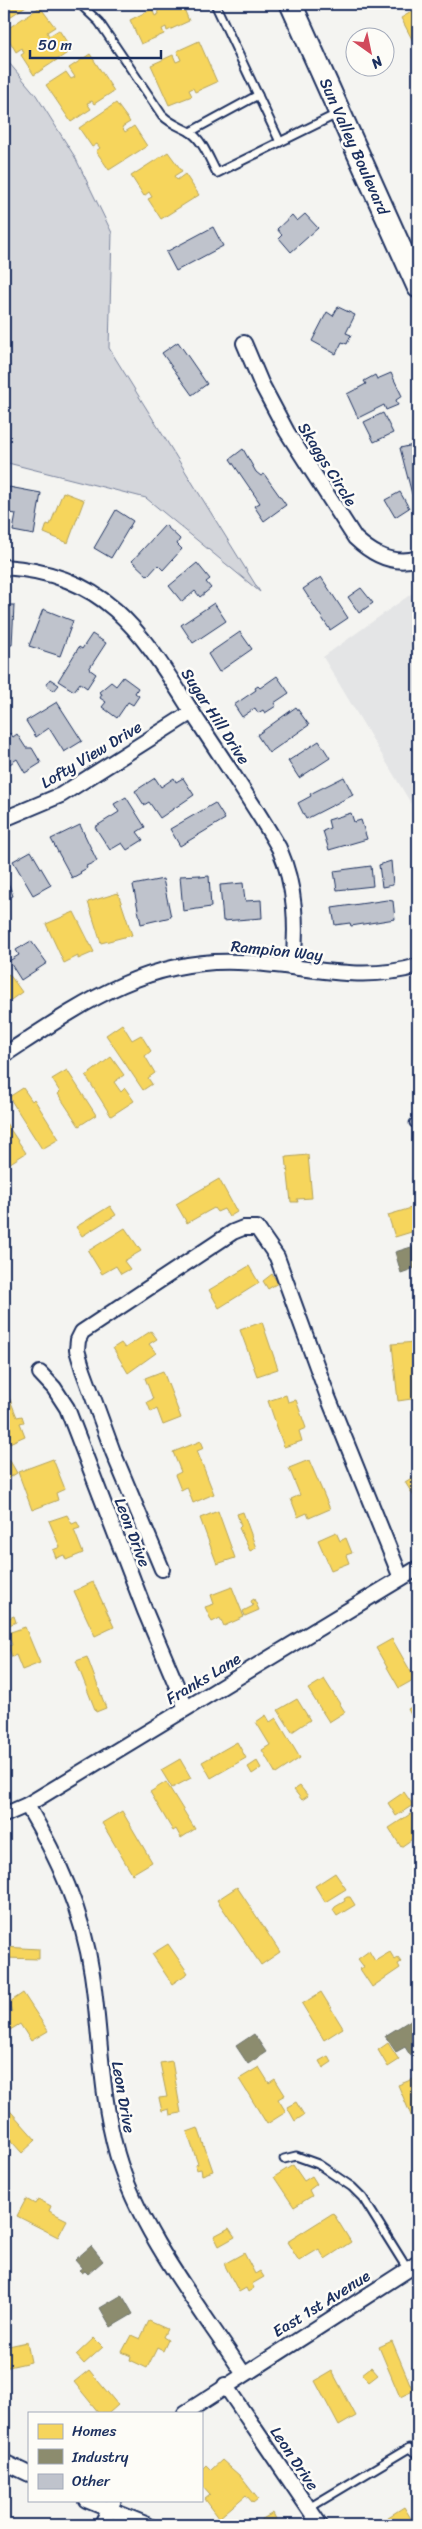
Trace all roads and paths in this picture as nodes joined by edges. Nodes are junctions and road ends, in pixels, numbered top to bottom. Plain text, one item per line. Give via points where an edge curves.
1 (93, 4) edge
2 (215, 4) edge
3 (291, 4) edge
4 (82, 6) edge
5 (258, 96) junction
6 (340, 113) junction
7 (190, 132) junction
8 (280, 142) junction
9 (418, 287) edge
10 (244, 343) dead end
11 (418, 558) edge
12 (4, 567) edge
13 (192, 712) junction
14 (4, 820) edge
15 (418, 966) edge
16 (293, 967) junction
17 (4, 1054) edge
18 (40, 1373) dead end
19 (418, 1568) edge
20 (162, 1569) dead end
21 (401, 1578) junction
22 (186, 1708) junction
23 (27, 1805) junction
24 (4, 1815) edge
25 (284, 2159) dead end
26 (413, 2266) edge
27 (243, 2373) junction
28 (225, 2385) junction
29 (186, 2412) edge
30 (418, 2455) edge
31 (4, 2462) edge
32 (28, 2474) edge
33 (96, 2502) edge
34 (111, 2505) edge
35 (308, 2508) junction
36 (102, 2525) edge
37 (148, 2525) edge
38 (320, 2525) edge

1 - 4 lane
2 - 5 lane
3 - 6 main road, Sun Valley Boulevard
4 - 7 lane via 104,28 162,116 172,125
5 - 7 lane
5 - 8 lane
6 - 8 lane
6 - 9 main road, Sun Valley Boulevard
7 - 8 lane via 218,173
10 - 11 street, Skaggs Circle via 287,432 355,538 383,558 398,561
12 - 13 street, Sugar Hill Drive via 60,578 110,604 148,644
13 - 14 street, Lofty View Drive via 61,795
13 - 16 street, Sugar Hill Drive via 263,822 284,861 294,905
15 - 16 street, Rampion Way via 359,974 334,974
16 - 17 street, Rampion Way via 219,962 182,966 143,976 90,999
18 - 22 street, Leon Drive via 67,1408
19 - 21 street, Franks Lane
20 - 21 street via 109,1443 77,1350 78,1340 82,1332 233,1232 257,1228 277,1257 328,1397
21 - 22 street, Franks Lane
22 - 23 street, Franks Lane
23 - 24 street, Franks Lane
23 - 27 street, Leon Drive via 69,1886 84,1930 108,2120 129,2186 152,2235
25 - 26 lane via 296,2156 318,2164 357,2193
26 - 27 street, East 1st Avenue
27 - 28 street, East 1st Avenue
28 - 29 street
28 - 35 street, Leon Drive
30 - 35 lane via 409,2448
31 - 32 street
33 - 34 street
34 - 36 street
34 - 37 street
35 - 38 street, Leon Drive

